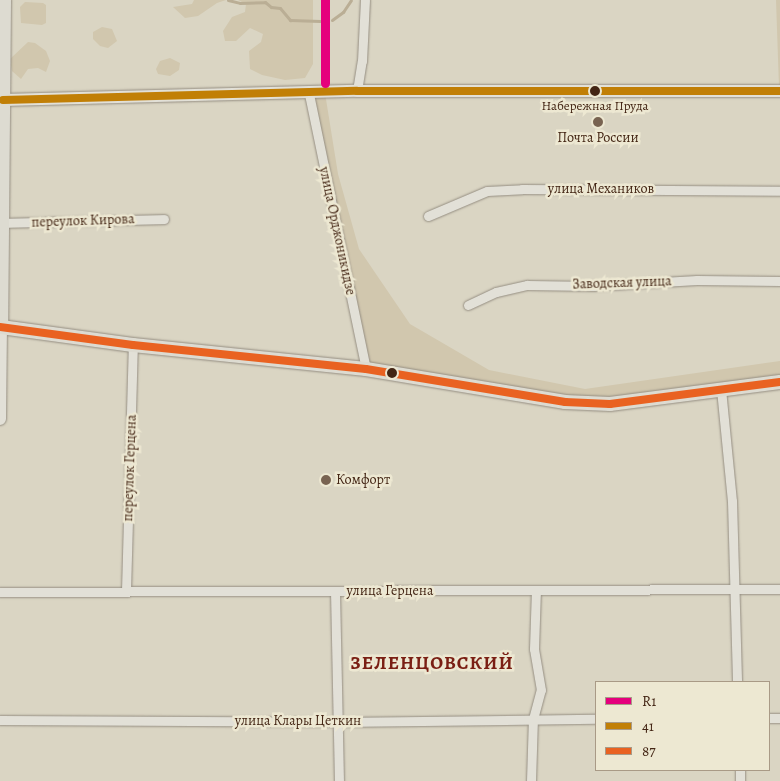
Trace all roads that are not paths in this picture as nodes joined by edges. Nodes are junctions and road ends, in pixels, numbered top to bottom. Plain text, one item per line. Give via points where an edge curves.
1 (4, 0) edge
2 (365, 0) edge
3 (357, 91) junction
4 (780, 91) edge
5 (309, 94) junction
6 (4, 100) junction
7 (780, 191) edge
8 (428, 216) dead end
9 (164, 219) dead end
10 (2, 223) junction
11 (780, 281) edge
12 (468, 305) dead end
13 (0, 327) edge
14 (133, 345) junction
15 (366, 369) junction
16 (780, 382) edge
17 (721, 389) junction
18 (0, 419) edge
19 (735, 588) junction
20 (780, 589) edge
21 (536, 590) junction
22 (336, 591) junction
23 (0, 592) edge
24 (126, 592) junction
25 (737, 681) edge
26 (595, 719) edge
27 (0, 720) edge
28 (533, 720) junction
29 (338, 722) junction
30 (339, 781) edge
31 (531, 781) edge

1 - 6 main road
2 - 3 street
3 - 4 street
3 - 5 street
5 - 6 street
5 - 15 street, улица Орджоникидзе
6 - 10 main road
7 - 8 street, улица Механиков via 487,191
9 - 10 street, переулок Кирова
10 - 13 main road
11 - 12 street, Заводская улица via 527,285 496,292
13 - 14 main road
13 - 18 street
14 - 15 main road
14 - 24 street, переулок Герцена
15 - 17 main road via 574,402 610,404
16 - 17 main road
17 - 19 street via 732,501
19 - 20 street, улица Герцена
19 - 21 street, улица Герцена
19 - 25 street
21 - 22 street, улица Герцена
21 - 28 street via 534,649 541,690
22 - 24 street, улица Герцена
22 - 29 street
23 - 24 street, улица Герцена
26 - 28 street, улица Клары Цеткин
27 - 29 street, улица Клары Цеткин
28 - 29 street, улица Клары Цеткин
28 - 31 street
29 - 30 street

